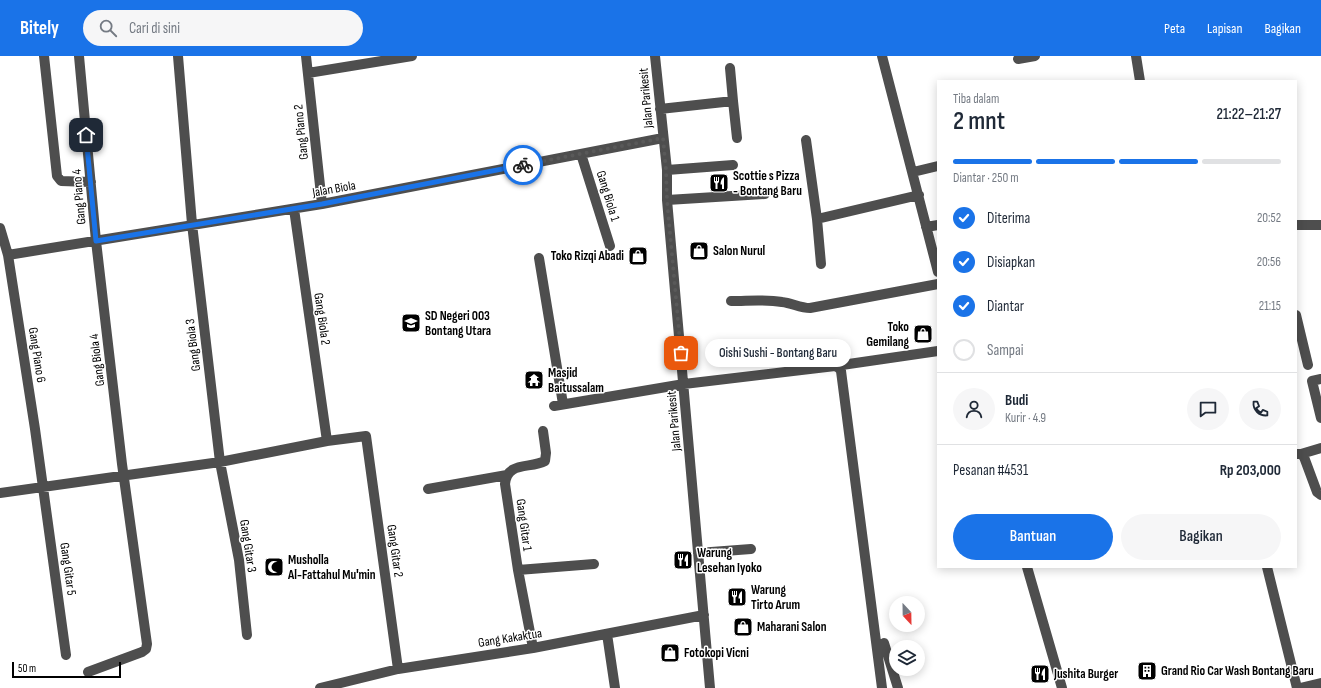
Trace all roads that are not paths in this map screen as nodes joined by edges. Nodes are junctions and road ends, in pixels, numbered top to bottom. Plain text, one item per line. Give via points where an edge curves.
1 (44, 56) edge
2 (79, 56) edge
3 (178, 56) edge
4 (306, 56) edge
5 (412, 56) edge
6 (655, 56) edge
7 (882, 56) edge
8 (1035, 56) edge
9 (1136, 56) edge
10 (1018, 59) dead end
11 (730, 68) dead end
12 (308, 73) junction
13 (1140, 80) edge
14 (733, 101) junction
15 (660, 109) junction
16 (663, 138) junction
17 (737, 138) dead end
18 (806, 140) dead end
19 (581, 154) junction
20 (733, 165) dead end
21 (937, 166) edge
22 (666, 170) junction
23 (913, 172) junction
24 (91, 182) junction
25 (765, 194) dead end
26 (919, 196) junction
27 (667, 200) junction
28 (322, 204) junction
29 (294, 209) junction
30 (817, 219) junction
31 (192, 224) junction
32 (1321, 224) edge
33 (937, 225) edge
34 (1297, 226) edge
35 (926, 227) junction
36 (0, 228) edge
37 (96, 241) junction
38 (610, 246) dead end
39 (8, 255) junction
40 (539, 258) dead end
41 (821, 264) dead end
42 (937, 268) edge
43 (937, 284) edge
44 (731, 301) dead end
45 (1297, 320) edge
46 (937, 351) edge
47 (1308, 365) dead end
48 (835, 366) junction
49 (1321, 379) edge
50 (684, 384) junction
51 (1321, 418) edge
52 (544, 431) dead end
53 (326, 437) junction
54 (1321, 448) edge
55 (1298, 454) edge
56 (219, 455) junction
57 (123, 470) junction
58 (507, 475) junction
59 (42, 484) junction
60 (428, 489) dead end
61 (0, 493) edge
62 (1321, 495) edge
63 (751, 549) dead end
64 (698, 553) junction
65 (594, 564) dead end
66 (1027, 568) edge
67 (1266, 568) edge
68 (518, 570) junction
69 (704, 615) junction
70 (607, 634) junction
71 (247, 635) dead end
72 (884, 643) dead end
73 (533, 648) junction
74 (66, 655) dead end
75 (398, 670) junction
76 (88, 672) dead end
77 (1321, 683) edge
78 (320, 688) edge
79 (615, 688) edge
80 (710, 688) edge
81 (882, 688) edge
82 (898, 688) edge
83 (1062, 688) edge
84 (1298, 688) edge

1 - 24 street via 57,176 61,181
2 - 24 street, Gang Piano 4
3 - 31 street, Gang Biola 3
4 - 12 street, Gang Piano 2
5 - 12 street
6 - 15 street, Jalan Parikesit
7 - 23 street
8 - 10 street
9 - 13 street
11 - 14 street
12 - 28 street, Gang Piano 2
14 - 15 street
14 - 17 street
15 - 16 street, Jalan Parikesit
16 - 19 street, Jalan Biola
16 - 22 street, Jalan Parikesit
18 - 30 street
19 - 28 street, Jalan Biola
19 - 38 street, Gang Biola 1
20 - 22 street
21 - 23 street
22 - 27 street, Jalan Parikesit
23 - 26 street
24 - 37 street, Gang Piano 4
25 - 27 street
26 - 30 street
26 - 35 street
27 - 50 street, Jalan Parikesit
28 - 29 street, Jalan Biola
29 - 31 street, Jalan Biola
29 - 53 street, Gang Biola 2
30 - 41 street
31 - 37 street, Jalan Biola
31 - 56 street, Gang Biola 3
32 - 34 street
33 - 35 street
35 - 42 street
36 - 39 street, Gang Piano 6
37 - 39 street, Jalan Biola
37 - 57 street, Gang Biola 4
39 - 59 street, Gang Piano 6
40 - 50 street via 559,405
43 - 44 street via 810,308 769,300
45 - 47 street
46 - 48 street
48 - 50 street
48 - 81 street via 841,371
49 - 51 street via 1312,381
50 - 64 street, Jalan Parikesit
52 - 58 street via 544,461 518,467
53 - 56 street
53 - 75 street, Gang Gitar 2 via 366,436
54 - 55 street
55 - 62 street via 1304,457 1317,492
56 - 57 street
56 - 71 street, Gang Gitar 3 via 238,560
57 - 59 street
57 - 76 street, Gang Biola 4 via 147,644 142,652
58 - 60 street
58 - 68 street, Gang Gitar 1 via 506,484
59 - 61 street
59 - 74 street, Gang Gitar 5
63 - 64 street
64 - 69 street, Jalan Parikesit
65 - 68 street
66 - 83 street
67 - 84 street
68 - 73 street, Gang Gitar 1
69 - 70 street, Gang Kakaktua
69 - 80 street, Jalan Parikesit
70 - 73 street, Gang Kakaktua
70 - 79 street
72 - 82 street
73 - 75 street, Gang Kakaktua
75 - 78 street, Gang Kakaktua
77 - 84 street

